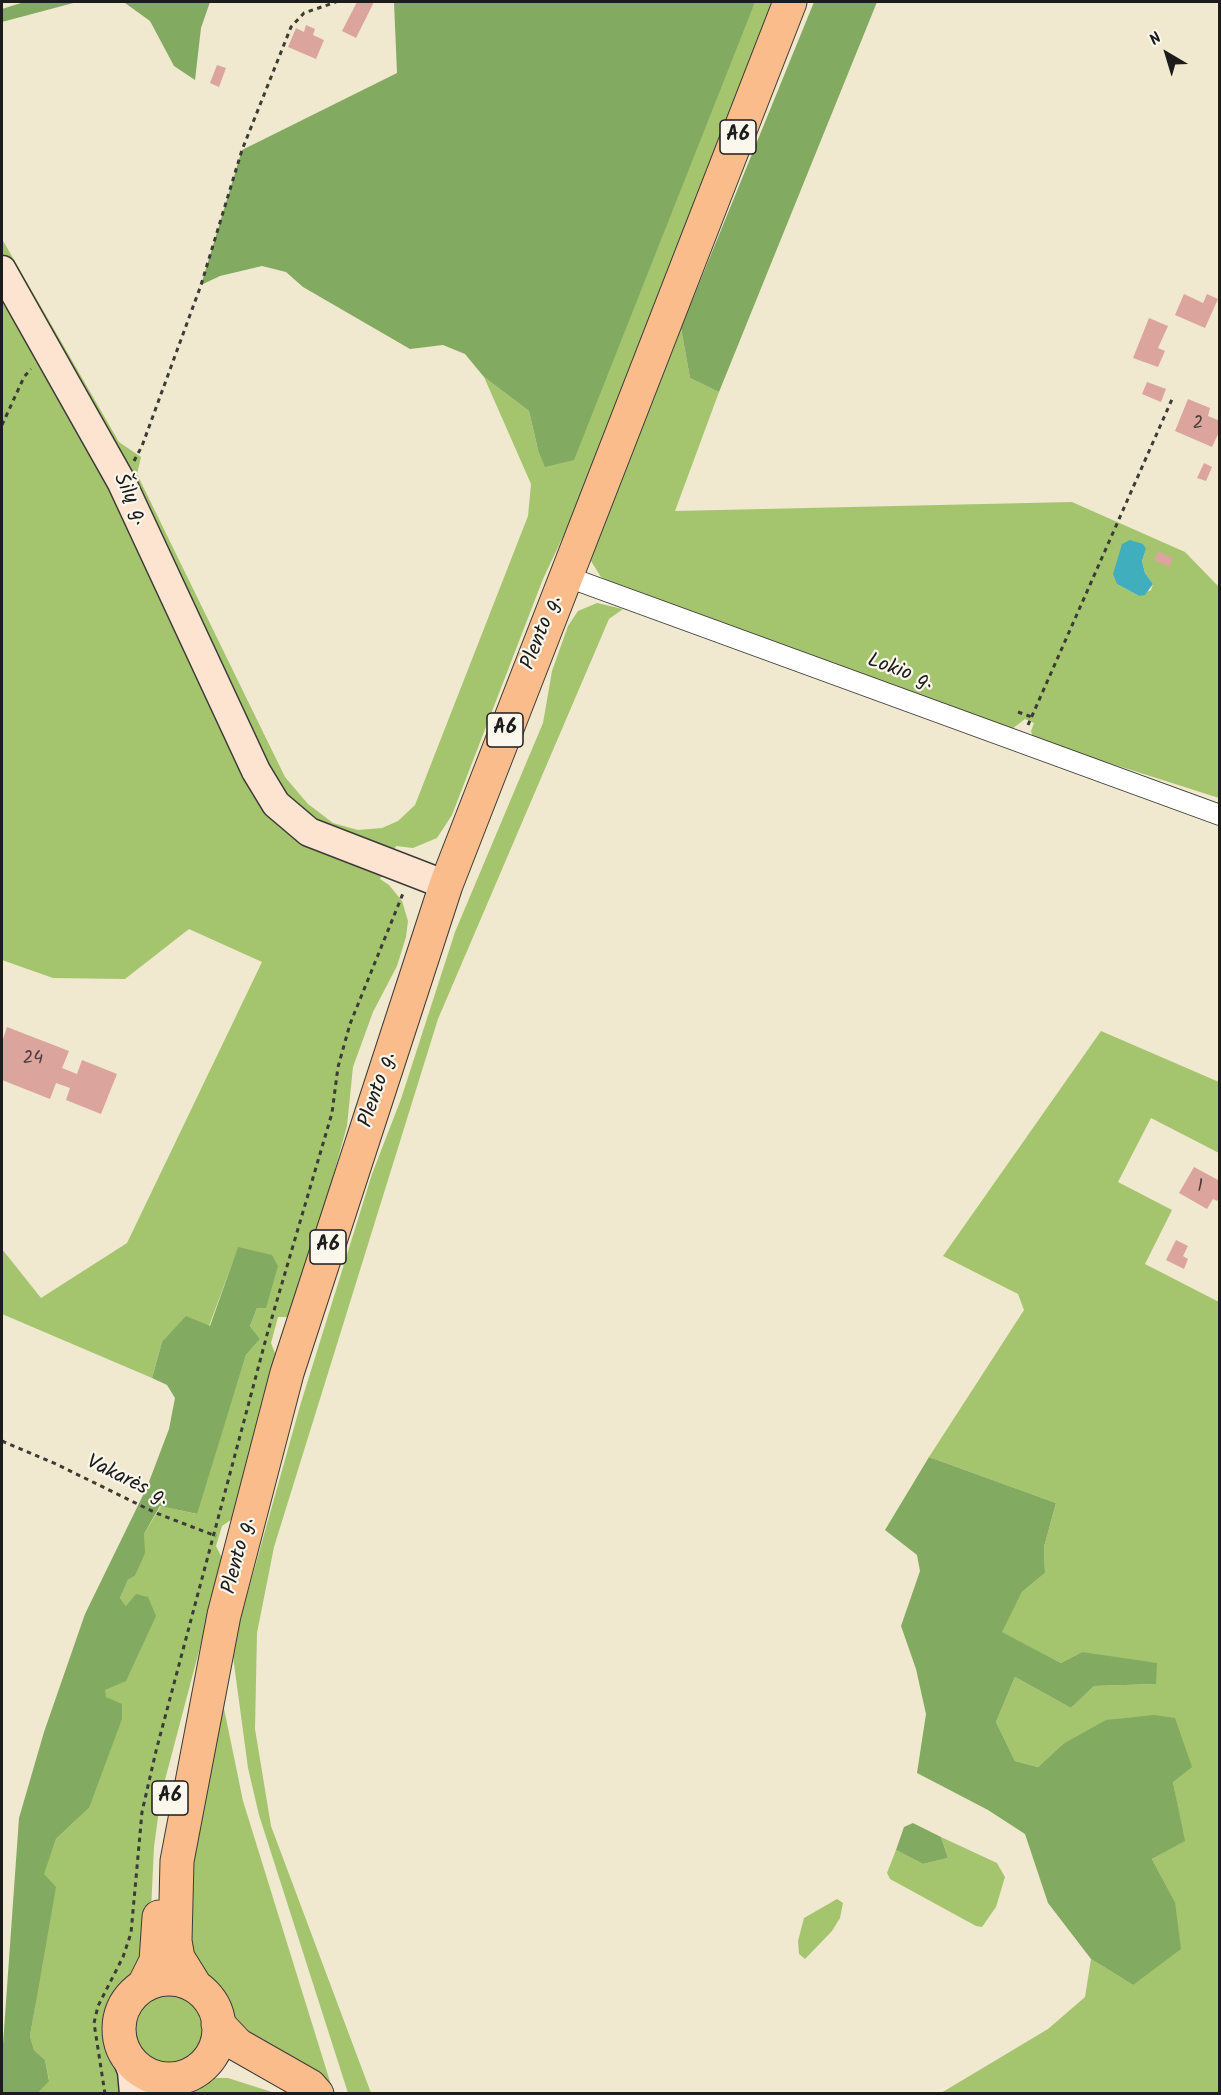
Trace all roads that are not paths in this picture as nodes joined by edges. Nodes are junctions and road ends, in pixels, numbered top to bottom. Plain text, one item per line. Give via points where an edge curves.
1 (790, 2) edge
2 (2, 270) edge
3 (564, 576) junction
4 (1220, 815) edge
5 (446, 885) junction
6 (224, 1615) junction
7 (144, 1985) junction
8 (196, 1987) junction
9 (218, 2024) junction
10 (126, 2056) junction
11 (177, 2080) edge
12 (135, 2094) edge
13 (307, 2094) edge
14 (316, 2094) edge

1 - 3 highway, A6
2 - 5 main road, Šilų g. via 122,483 256,771 276,804 309,832
3 - 4 street, Lokio g.
3 - 5 highway, Plento g. / A6
5 - 6 highway, Plento g. / A6 via 287,1373
6 - 7 highway, Plento g. / A6 via 191,1712 172,1785 163,1844 159,1943
6 - 8 highway, Plento g. / A6 via 177,1861 175,1941 178,1958
7 - 8 highway via 170,1979
7 - 10 highway via 131,1995 123,2009 120,2041
8 - 9 highway via 215,2009
9 - 11 highway via 217,2041 210,2057
9 - 14 highway via 238,2045 310,2086
10 - 11 highway via 147,2074
10 - 12 main road
11 - 13 highway via 217,2066 237,2067

